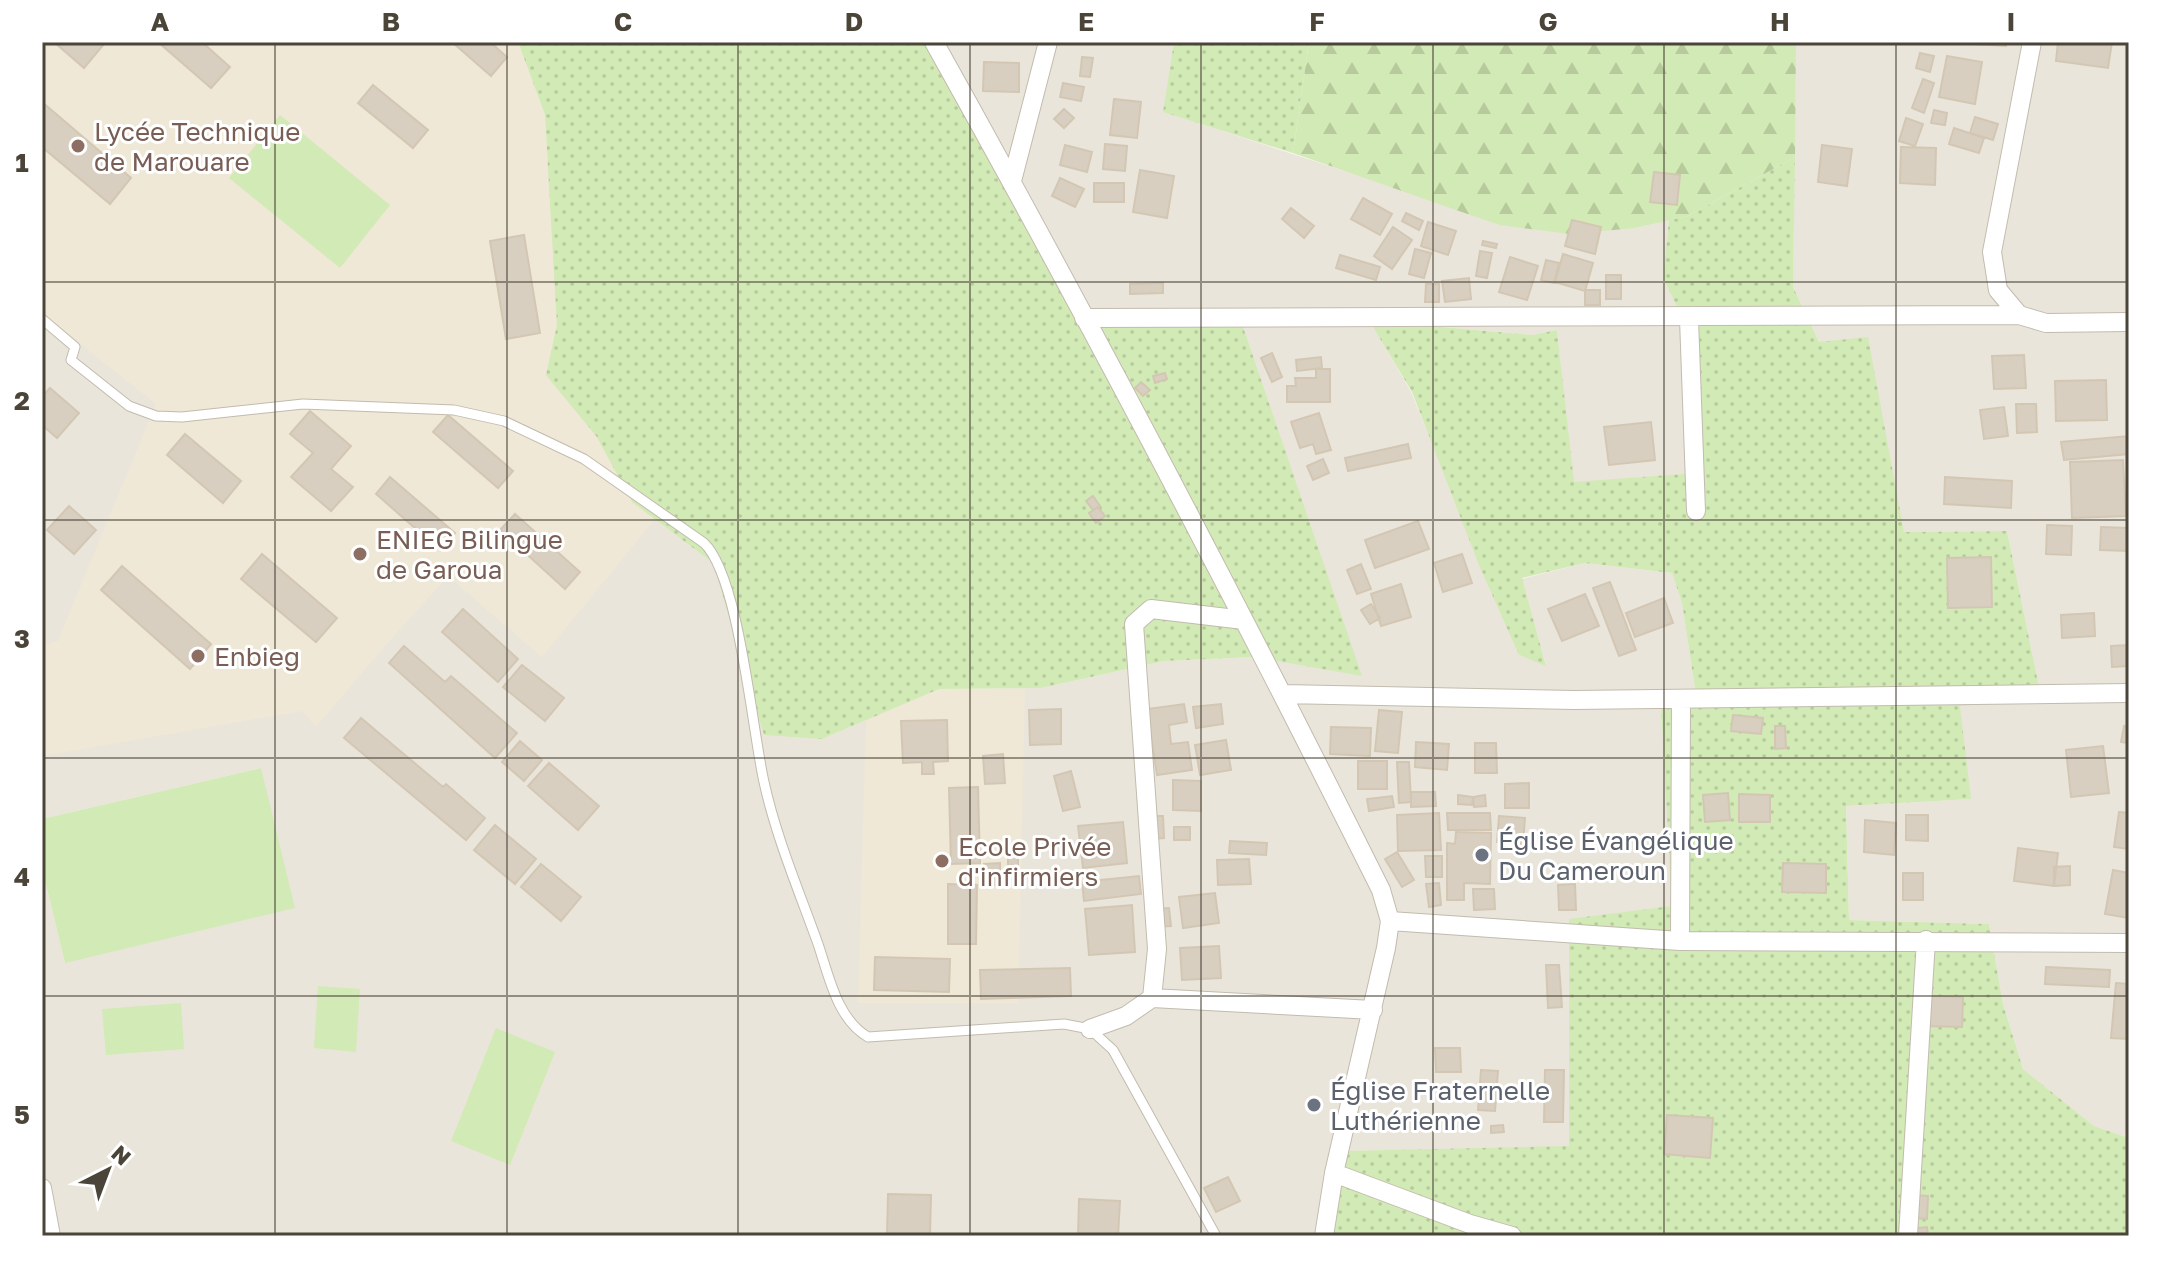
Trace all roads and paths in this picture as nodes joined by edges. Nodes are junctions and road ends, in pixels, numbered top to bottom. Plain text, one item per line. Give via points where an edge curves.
1 (934, 42) edge
2 (1048, 42) edge
3 (2032, 42) edge
4 (1012, 181) junction
5 (2019, 315) junction
6 (1084, 318) junction
7 (42, 319) edge
8 (1689, 319) junction
9 (2129, 322) edge
10 (1696, 511) dead end
11 (1244, 620) junction
12 (2129, 693) edge
13 (1283, 694) junction
14 (1681, 699) junction
15 (1390, 921) junction
16 (1926, 940) junction
17 (1680, 941) junction
18 (2129, 943) edge
19 (1152, 998) junction
20 (1373, 1010) junction
21 (1090, 1029) junction
22 (1334, 1173) junction
23 (42, 1188) edge
24 (42, 1197) edge
25 (51, 1236) edge
26 (1216, 1236) edge
27 (1324, 1236) edge
28 (1512, 1236) edge
29 (1908, 1236) edge

1 - 4 street
2 - 4 street
3 - 5 street via 1992,252 1998,290
4 - 6 street
5 - 8 street
5 - 9 street via 2046,323
6 - 8 street
6 - 11 street
7 - 21 lane via 75,347 71,360 129,406 156,416 303,404 454,410 504,421 584,459 715,553 738,634 764,784 830,980 854,1029 868,1037 1064,1024
8 - 10 street
11 - 13 street
11 - 19 street via 1151,609 1134,624 1157,949
12 - 14 street
13 - 14 street
13 - 15 street via 1381,890
14 - 17 street
15 - 17 street
15 - 20 street
16 - 17 street
16 - 18 street
16 - 29 street
19 - 20 street
19 - 21 street via 1126,1016
20 - 22 street
21 - 26 lane via 1113,1050
22 - 27 street
22 - 28 street
23 - 24 street
24 - 25 street

